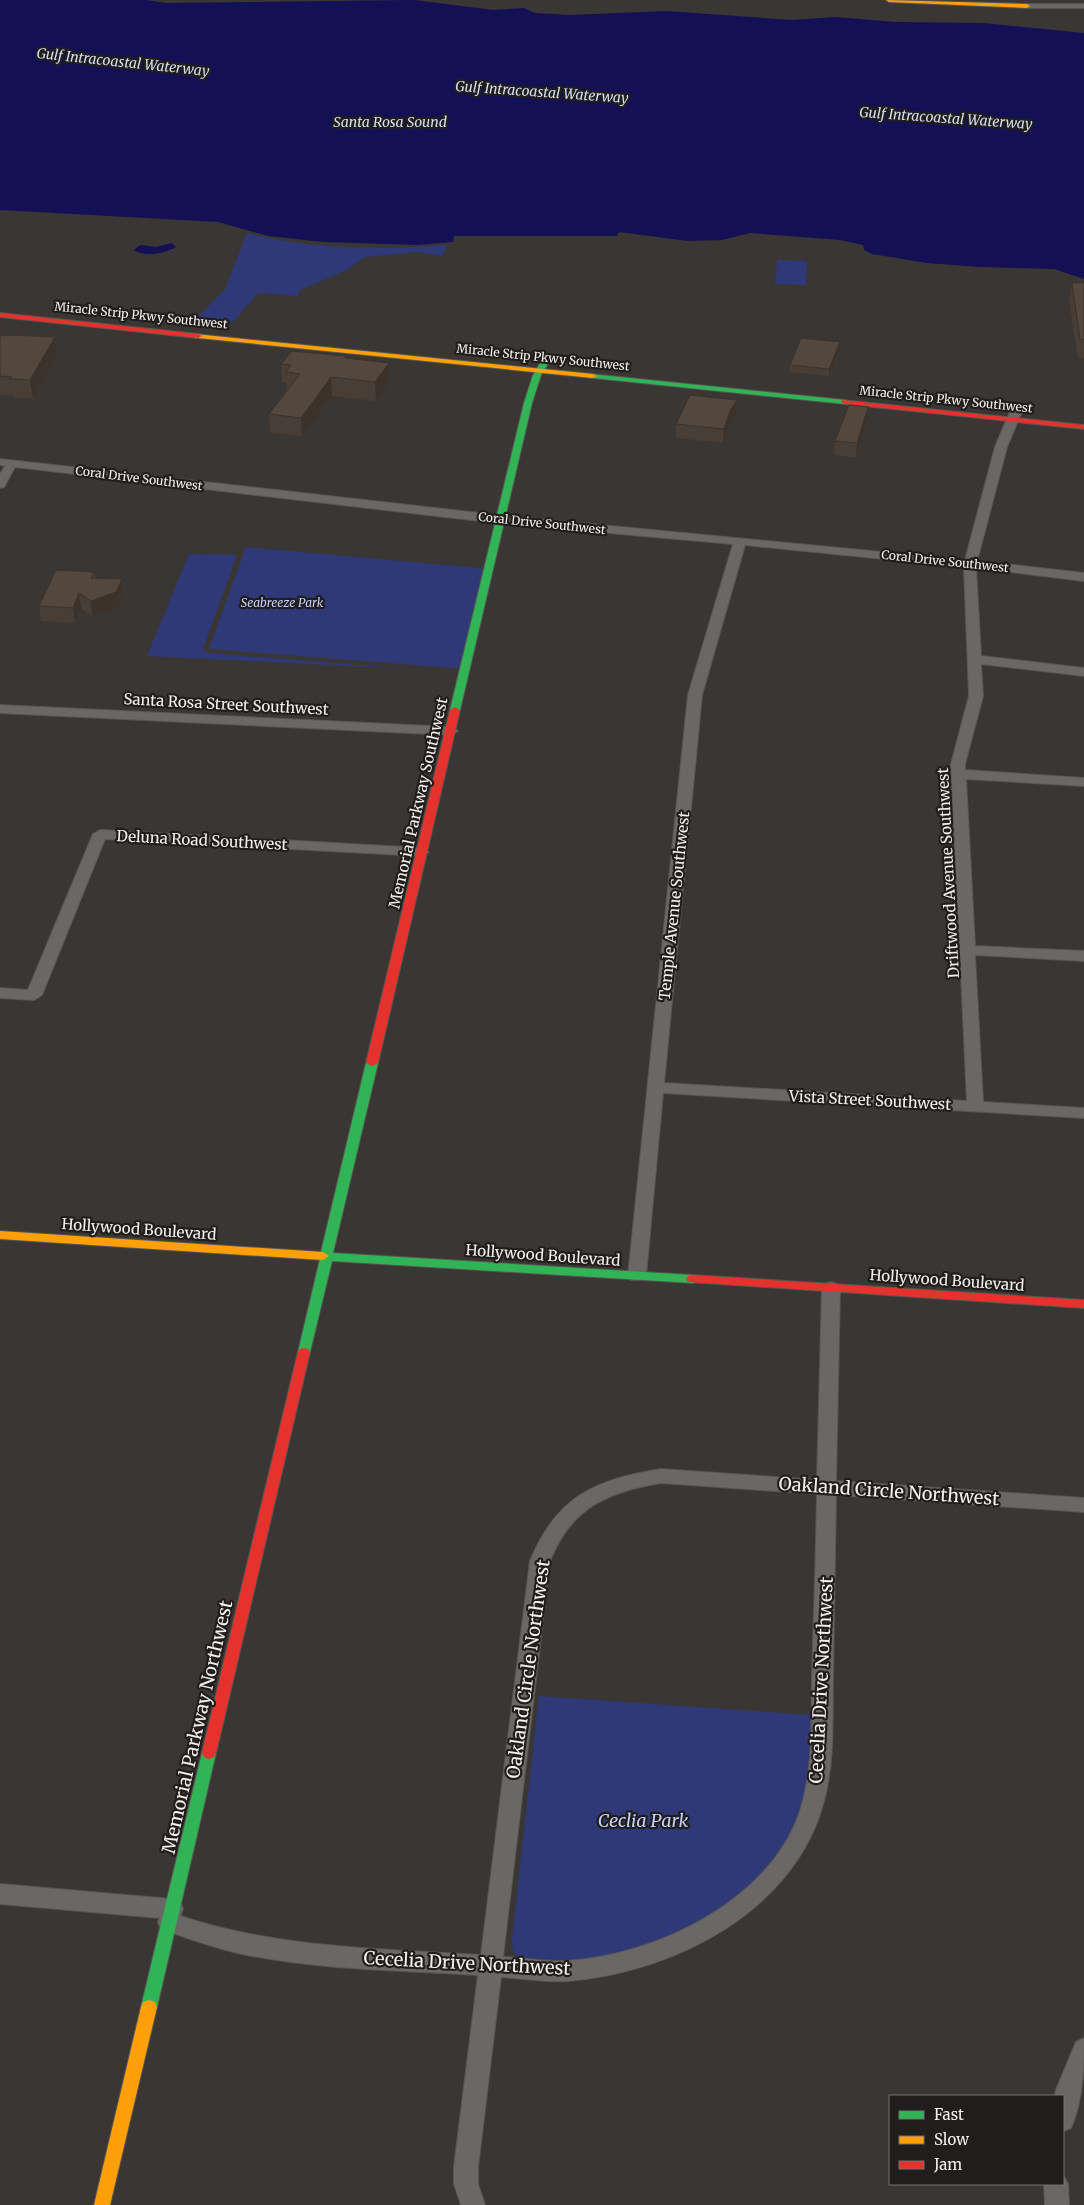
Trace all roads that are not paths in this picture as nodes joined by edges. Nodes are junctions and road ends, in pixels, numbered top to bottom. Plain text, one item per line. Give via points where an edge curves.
1 (890, 0) edge
2 (1027, 6) joint
3 (1084, 6) edge
4 (0, 315) edge
5 (440, 348) dead end
6 (547, 360) junction
7 (653, 370) dead end
8 (540, 371) junction
9 (1016, 410) junction
10 (1084, 427) edge
11 (6, 462) edge
12 (0, 485) edge
13 (501, 519) junction
14 (740, 542) junction
15 (970, 564) junction
16 (1084, 577) edge
17 (974, 659) junction
18 (1084, 672) edge
19 (0, 709) edge
20 (451, 731) junction
21 (959, 774) junction
22 (1084, 782) edge
23 (422, 852) junction
24 (967, 950) junction
25 (1084, 956) edge
26 (0, 993) edge
27 (656, 1088) junction
28 (975, 1106) junction
29 (1084, 1113) edge
30 (0, 1235) edge
31 (325, 1256) junction
32 (637, 1276) junction
33 (831, 1288) junction
34 (1084, 1304) edge
35 (828, 1487) junction
36 (1084, 1505) edge
37 (0, 1894) edge
38 (171, 1915) junction
39 (489, 1966) junction
40 (1084, 2049) edge
41 (1064, 2114) edge
42 (1056, 2185) edge
43 (102, 2205) edge
44 (473, 2205) edge
45 (1057, 2205) edge

1 - 2 main road
2 - 3 street
4 - 8 main road, Miracle Strip Pkwy Southwest
5 - 6 main road, Miracle Strip Pkwy Southwest
6 - 7 main road, Miracle Strip Pkwy Southwest
6 - 8 main road, Memorial Parkway Southwest
8 - 9 main road, Miracle Strip Pkwy Southwest
8 - 13 main road, Memorial Parkway Southwest via 528,403
9 - 10 main road, Miracle Strip Pkwy Southwest
9 - 15 street, Driftwood Avenue Southwest via 1001,447
11 - 12 street
11 - 13 street, Coral Drive Southwest
13 - 14 street, Coral Drive Southwest
13 - 20 main road, Memorial Parkway Southwest
14 - 15 street, Coral Drive Southwest
14 - 27 street, Temple Avenue Southwest via 695,695
15 - 16 street, Coral Drive Southwest
15 - 17 street, Driftwood Avenue Southwest
17 - 18 street
17 - 21 street, Driftwood Avenue Southwest via 974,710 960,753
19 - 20 street, Santa Rosa Street Southwest
20 - 23 main road, Memorial Parkway Southwest
21 - 22 street
21 - 24 street, Driftwood Avenue Southwest
23 - 26 street, Deluna Road Southwest via 100,834 34,995
23 - 31 main road, Memorial Parkway Southwest
24 - 25 street
24 - 28 street, Driftwood Avenue Southwest
27 - 28 street, Vista Street Southwest
27 - 32 street, Temple Avenue Southwest
28 - 29 street, Vista Street Southwest
30 - 31 main road, Hollywood Boulevard
31 - 32 main road, Hollywood Boulevard
31 - 38 main road, Memorial Parkway Northwest
32 - 33 main road, Hollywood Boulevard
33 - 34 main road, Hollywood Boulevard
33 - 35 street, Cecelia Drive Northwest
35 - 36 street, Oakland Circle Northwest
35 - 39 street, Cecelia Drive Northwest via 818,1784 798,1840 776,1872 751,1898 722,1920 668,1948 613,1965 567,1971
35 - 39 street, Oakland Circle Northwest via 661,1476 642,1478 618,1484 585,1499 557,1525 540,1561
37 - 38 street, Cecelia Drive Northwest
38 - 39 street, Cecelia Drive Northwest via 253,1946
38 - 43 main road, Memorial Parkway Northwest
39 - 44 street, Oakland Circle Northwest via 466,2167 466,2184
40 - 41 street via 1068,2090
42 - 45 street

